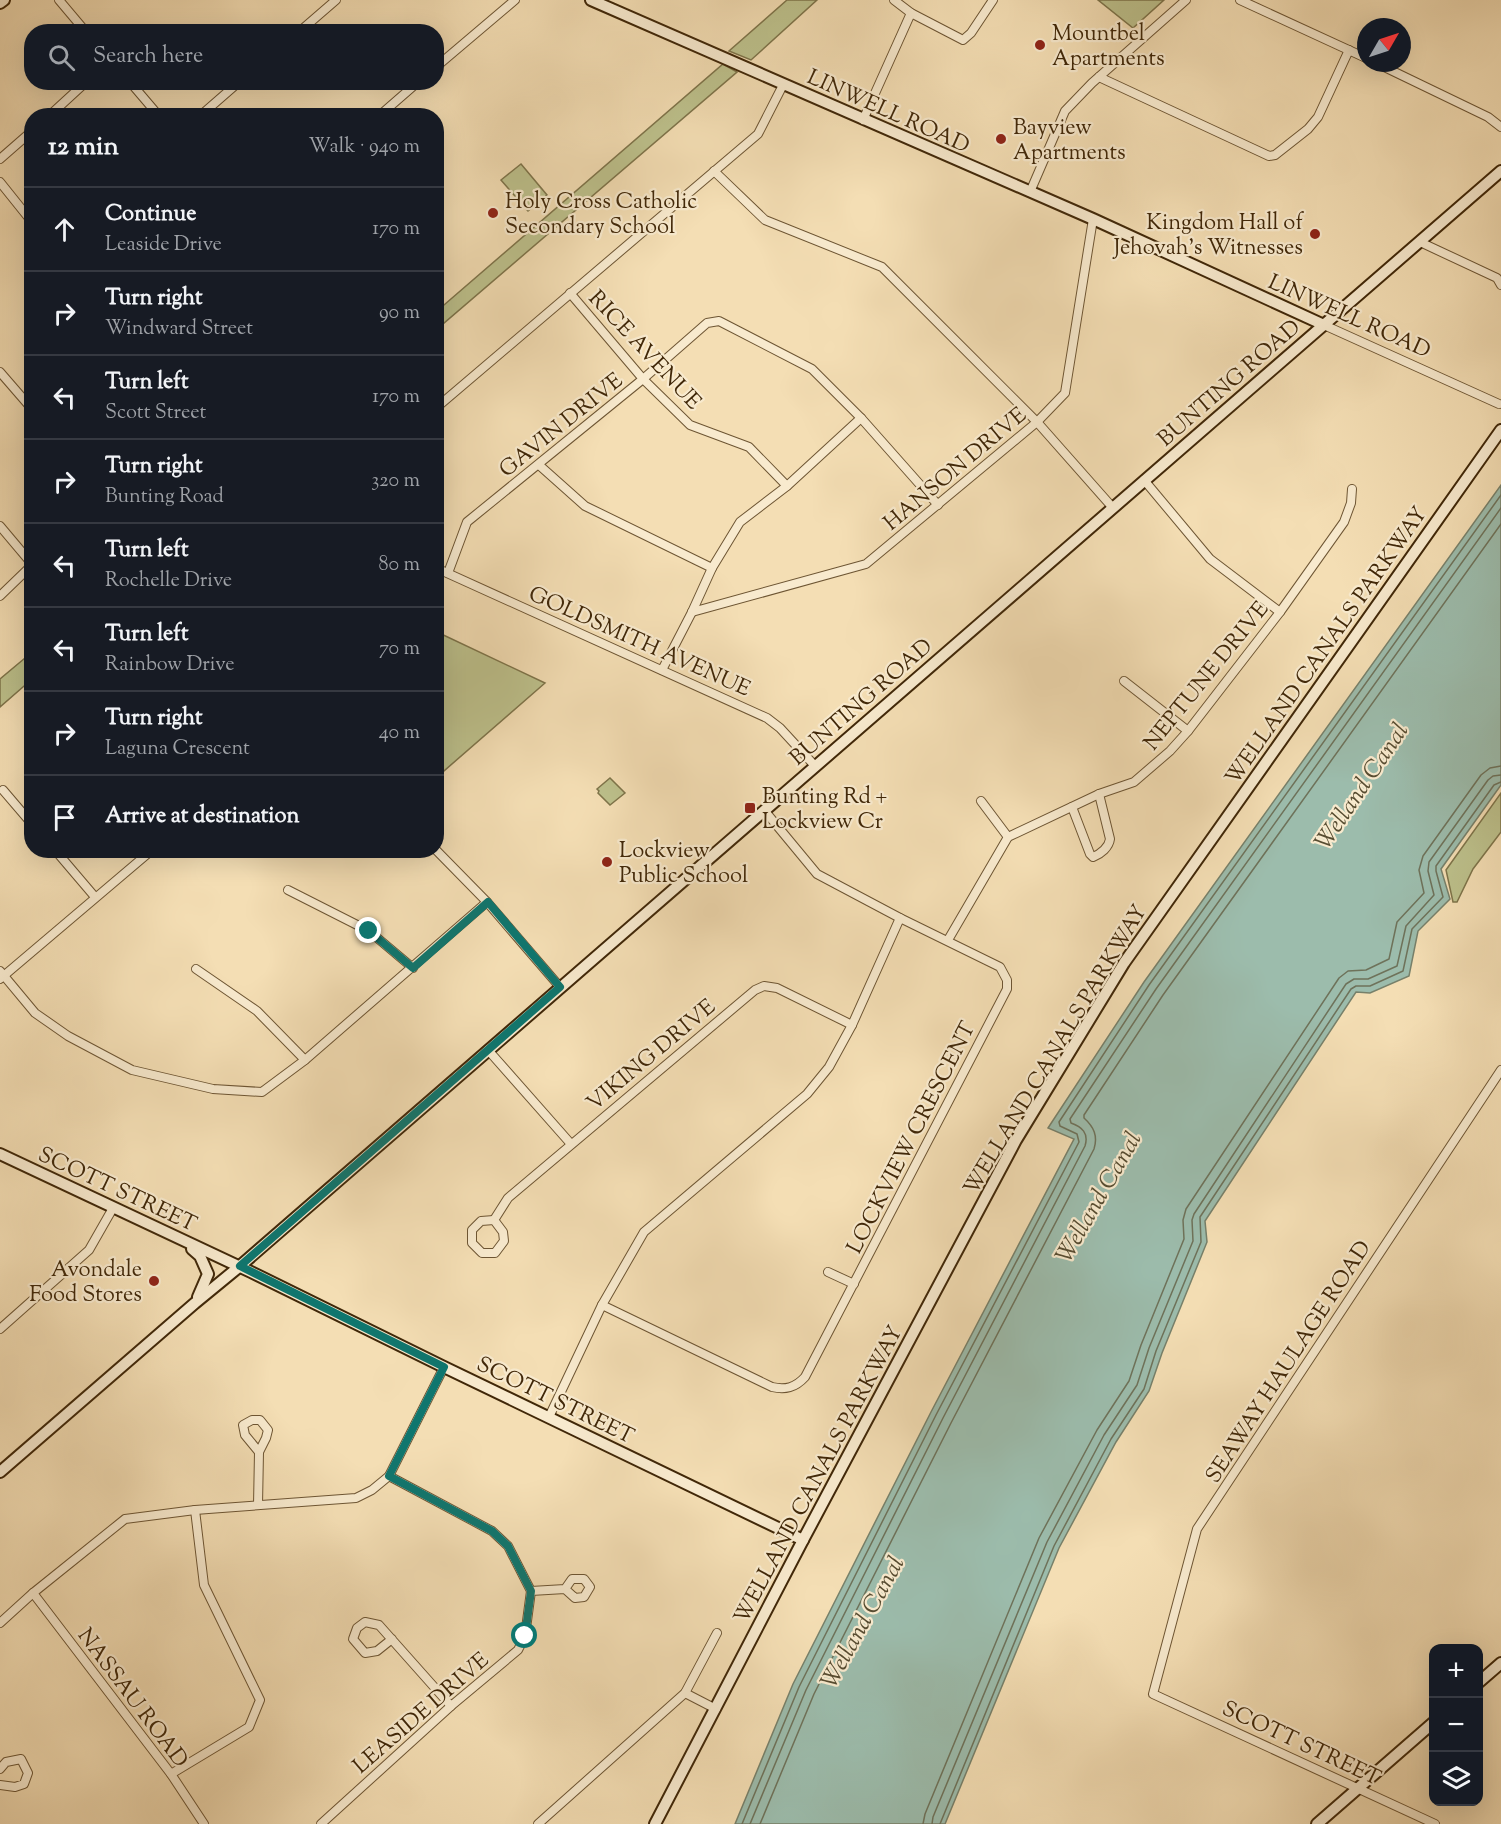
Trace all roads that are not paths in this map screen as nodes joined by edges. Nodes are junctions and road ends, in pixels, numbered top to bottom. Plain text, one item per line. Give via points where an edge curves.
1 (4, 0) edge
2 (59, 0) edge
3 (336, 0) edge
4 (515, 0) edge
5 (591, 0) edge
6 (894, 0) edge
7 (993, 0) edge
8 (1186, 0) edge
9 (1240, 0) edge
10 (0, 3) edge
11 (911, 13) junction
12 (79, 24) edge
13 (308, 24) edge
14 (1350, 50) junction
15 (1357, 54) edge
16 (444, 60) edge
17 (1395, 72) edge
18 (1099, 77) junction
19 (783, 85) junction
20 (77, 90) edge
21 (137, 90) edge
22 (230, 90) edge
23 (409, 90) edge
24 (58, 108) edge
25 (152, 108) edge
26 (209, 108) edge
27 (388, 108) edge
28 (863, 120) junction
29 (1501, 127) edge
30 (24, 138) edge
31 (0, 159) edge
32 (714, 171) junction
33 (1501, 171) edge
34 (0, 182) edge
35 (1030, 192) junction
36 (24, 212) edge
37 (1093, 219) junction
38 (1420, 242) junction
39 (1501, 285) edge
40 (570, 293) junction
41 (1324, 325) junction
42 (0, 372) edge
43 (643, 379) junction
44 (24, 400) edge
45 (444, 401) edge
46 (1499, 404) dead end
47 (861, 418) junction
48 (1037, 422) junction
49 (1501, 430) edge
50 (539, 465) junction
51 (1144, 480) junction
52 (787, 486) junction
53 (1352, 489) dead end
54 (938, 505) junction
55 (1113, 508) junction
56 (0, 526) edge
57 (24, 555) edge
58 (712, 568) junction
59 (444, 571) edge
60 (24, 573) edge
61 (448, 573) junction
62 (0, 596) edge
63 (692, 612) junction
64 (1280, 612) junction
65 (662, 670) junction
66 (1124, 681) dead end
67 (1188, 731) junction
68 (815, 766) junction
69 (3, 790) dead end
70 (1099, 794) junction
71 (981, 801) dead end
72 (1072, 807) junction
73 (764, 810) junction
74 (24, 815) edge
75 (1008, 837) junction
76 (62, 858) edge
77 (142, 858) edge
78 (444, 858) edge
79 (288, 890) dead end
80 (95, 897) junction
81 (488, 902) junction
82 (900, 918) junction
83 (948, 940) junction
84 (413, 968) junction
85 (196, 969) dead end
86 (1, 975) edge
87 (560, 987) junction
88 (852, 1025) junction
89 (488, 1050) junction
90 (305, 1060) junction
91 (1501, 1070) edge
92 (571, 1144) junction
93 (0, 1155) edge
94 (113, 1208) junction
95 (494, 1220) junction
96 (169, 1234) junction
97 (240, 1266) junction
98 (828, 1272) dead end
99 (854, 1284) junction
100 (195, 1303) junction
101 (602, 1305) junction
102 (0, 1329) edge
103 (444, 1367) junction
104 (549, 1417) junction
105 (259, 1452) dead end
106 (0, 1472) edge
107 (389, 1476) junction
108 (258, 1505) junction
109 (195, 1510) junction
110 (803, 1540) junction
111 (565, 1589) dead end
112 (531, 1591) junction
113 (33, 1593) junction
114 (0, 1623) edge
115 (717, 1633) dead end
116 (392, 1640) junction
117 (1501, 1663) edge
118 (1483, 1679) edge
119 (685, 1693) junction
120 (1153, 1694) joint
121 (451, 1706) junction
122 (716, 1709) junction
123 (1429, 1726) edge
124 (0, 1769) edge
125 (171, 1774) junction
126 (0, 1785) edge
127 (1357, 1789) junction
128 (204, 1824) edge
129 (321, 1824) edge
130 (538, 1824) edge
131 (655, 1824) edge
132 (1317, 1824) edge
133 (1435, 1824) edge

1 - 10 main road
2 - 12 street
3 - 13 street
4 - 16 street
5 - 19 main road, LINWELL ROAD
6 - 11 street
7 - 11 street via 963,40
8 - 18 street
9 - 14 street
11 - 28 street
14 - 15 street
14 - 18 street via 1318,117 1308,129 1269,156
17 - 29 street
18 - 35 street via 1065,111
19 - 28 main road, LINWELL ROAD
19 - 32 street via 758,134
20 - 24 street
21 - 25 street
22 - 26 street
23 - 27 street
28 - 35 main road, LINWELL ROAD
30 - 31 street
32 - 40 street
32 - 48 street via 765,220 882,267
33 - 38 main road, BUNTING ROAD
34 - 36 street
35 - 37 main road, LINWELL ROAD
37 - 41 main road, LINWELL ROAD
37 - 48 street, HANSON DRIVE via 1065,393
38 - 39 street via 1497,278
38 - 41 main road, BUNTING ROAD
40 - 43 street, RICE AVENUE
40 - 45 street
41 - 46 street, LINWELL ROAD
41 - 51 main road, BUNTING ROAD
42 - 44 street
43 - 47 street, GAVIN DRIVE via 707,323 718,321 812,369
43 - 50 street, GAVIN DRIVE
43 - 52 street, RICE AVENUE via 690,424 749,447
47 - 52 street
47 - 54 street
48 - 54 street, HANSON DRIVE
48 - 55 street
49 - 110 main road, WELLAND CANALS PARKWAY via 1124,963 1016,1140
50 - 58 street via 585,506
50 - 61 street, GAVIN DRIVE via 468,522
51 - 55 main road, BUNTING ROAD
51 - 64 street via 1210,559
52 - 58 street via 740,522
53 - 64 street, NEPTUNE DRIVE via 1344,522
54 - 63 street, HANSON DRIVE via 866,564
55 - 68 main road, BUNTING ROAD
56 - 57 street
58 - 63 street
59 - 61 street, GOLDSMITH AVENUE
60 - 62 street
61 - 65 street, GOLDSMITH AVENUE
63 - 65 street
64 - 67 street, NEPTUNE DRIVE
65 - 68 street, GOLDSMITH AVENUE via 767,718
66 - 67 street
67 - 70 street, NEPTUNE DRIVE via 1134,782
68 - 73 main road, BUNTING ROAD
69 - 74 street
70 - 72 street, NEPTUNE DRIVE
70 - 72 street via 1110,839 1098,855 1090,854
71 - 75 street
72 - 75 street, NEPTUNE DRIVE
73 - 82 street, LOCKVIEW CRESCENT via 817,874
73 - 87 main road, BUNTING ROAD
75 - 83 street
76 - 80 street
77 - 80 street
78 - 81 street
79 - 84 street via 369,931
80 - 86 street
81 - 84 street
81 - 87 street
82 - 83 street, LOCKVIEW CRESCENT
82 - 88 street
83 - 99 street, LOCKVIEW CRESCENT via 1000,967 1007,980 1006,989
84 - 90 street
85 - 90 street via 257,1011
86 - 90 street via 35,1013 68,1036 132,1070 213,1089 262,1092
87 - 89 main road, BUNTING ROAD
88 - 92 street, VIKING DRIVE via 777,988 764,986
88 - 101 street via 829,1067 807,1094 644,1232
89 - 92 street
89 - 97 main road, BUNTING ROAD
91 - 120 street, SEAWAY HAULAGE ROAD via 1197,1529
92 - 95 street, VIKING DRIVE via 508,1198
93 - 94 main road, SCOTT STREET
94 - 96 main road, SCOTT STREET
94 - 102 street via 89,1250
95 - 95 street, VIKING DRIVE via 480,1221 472,1230 472,1243 482,1253 495,1253 504,1241
96 - 97 main road, SCOTT STREET
96 - 100 main road via 200,1256 206,1266 208,1274
97 - 100 main road, BUNTING ROAD
97 - 103 main road, SCOTT STREET
98 - 99 street
99 - 101 street, LOCKVIEW CRESCENT via 805,1377 784,1390
100 - 106 main road, BUNTING ROAD
101 - 104 street
103 - 104 main road, SCOTT STREET
103 - 107 street
104 - 110 main road, SCOTT STREET
105 - 108 street
107 - 108 street via 356,1498
107 - 112 street via 492,1531 508,1546
108 - 109 street
109 - 113 street via 125,1519
109 - 125 street via 204,1585 261,1700 249,1727
110 - 122 main road, WELLAND CANALS PARKWAY
111 - 112 street
112 - 121 street, LEASIDE DRIVE via 525,1636 518,1650
113 - 114 street
113 - 125 street, NASSAU ROAD
115 - 119 street
116 - 116 street via 379,1625 365,1622 357,1628 353,1639 365,1653 377,1651
116 - 121 street
117 - 118 main road
119 - 122 street
119 - 130 street
120 - 127 street, SCOTT STREET
121 - 129 street, LEASIDE DRIVE
122 - 131 main road, WELLAND CANALS PARKWAY
123 - 127 main road
124 - 126 street via 6,1762 21,1759 28,1773 24,1784
125 - 128 street, NASSAU ROAD
127 - 132 main road
127 - 133 street, SCOTT STREET

